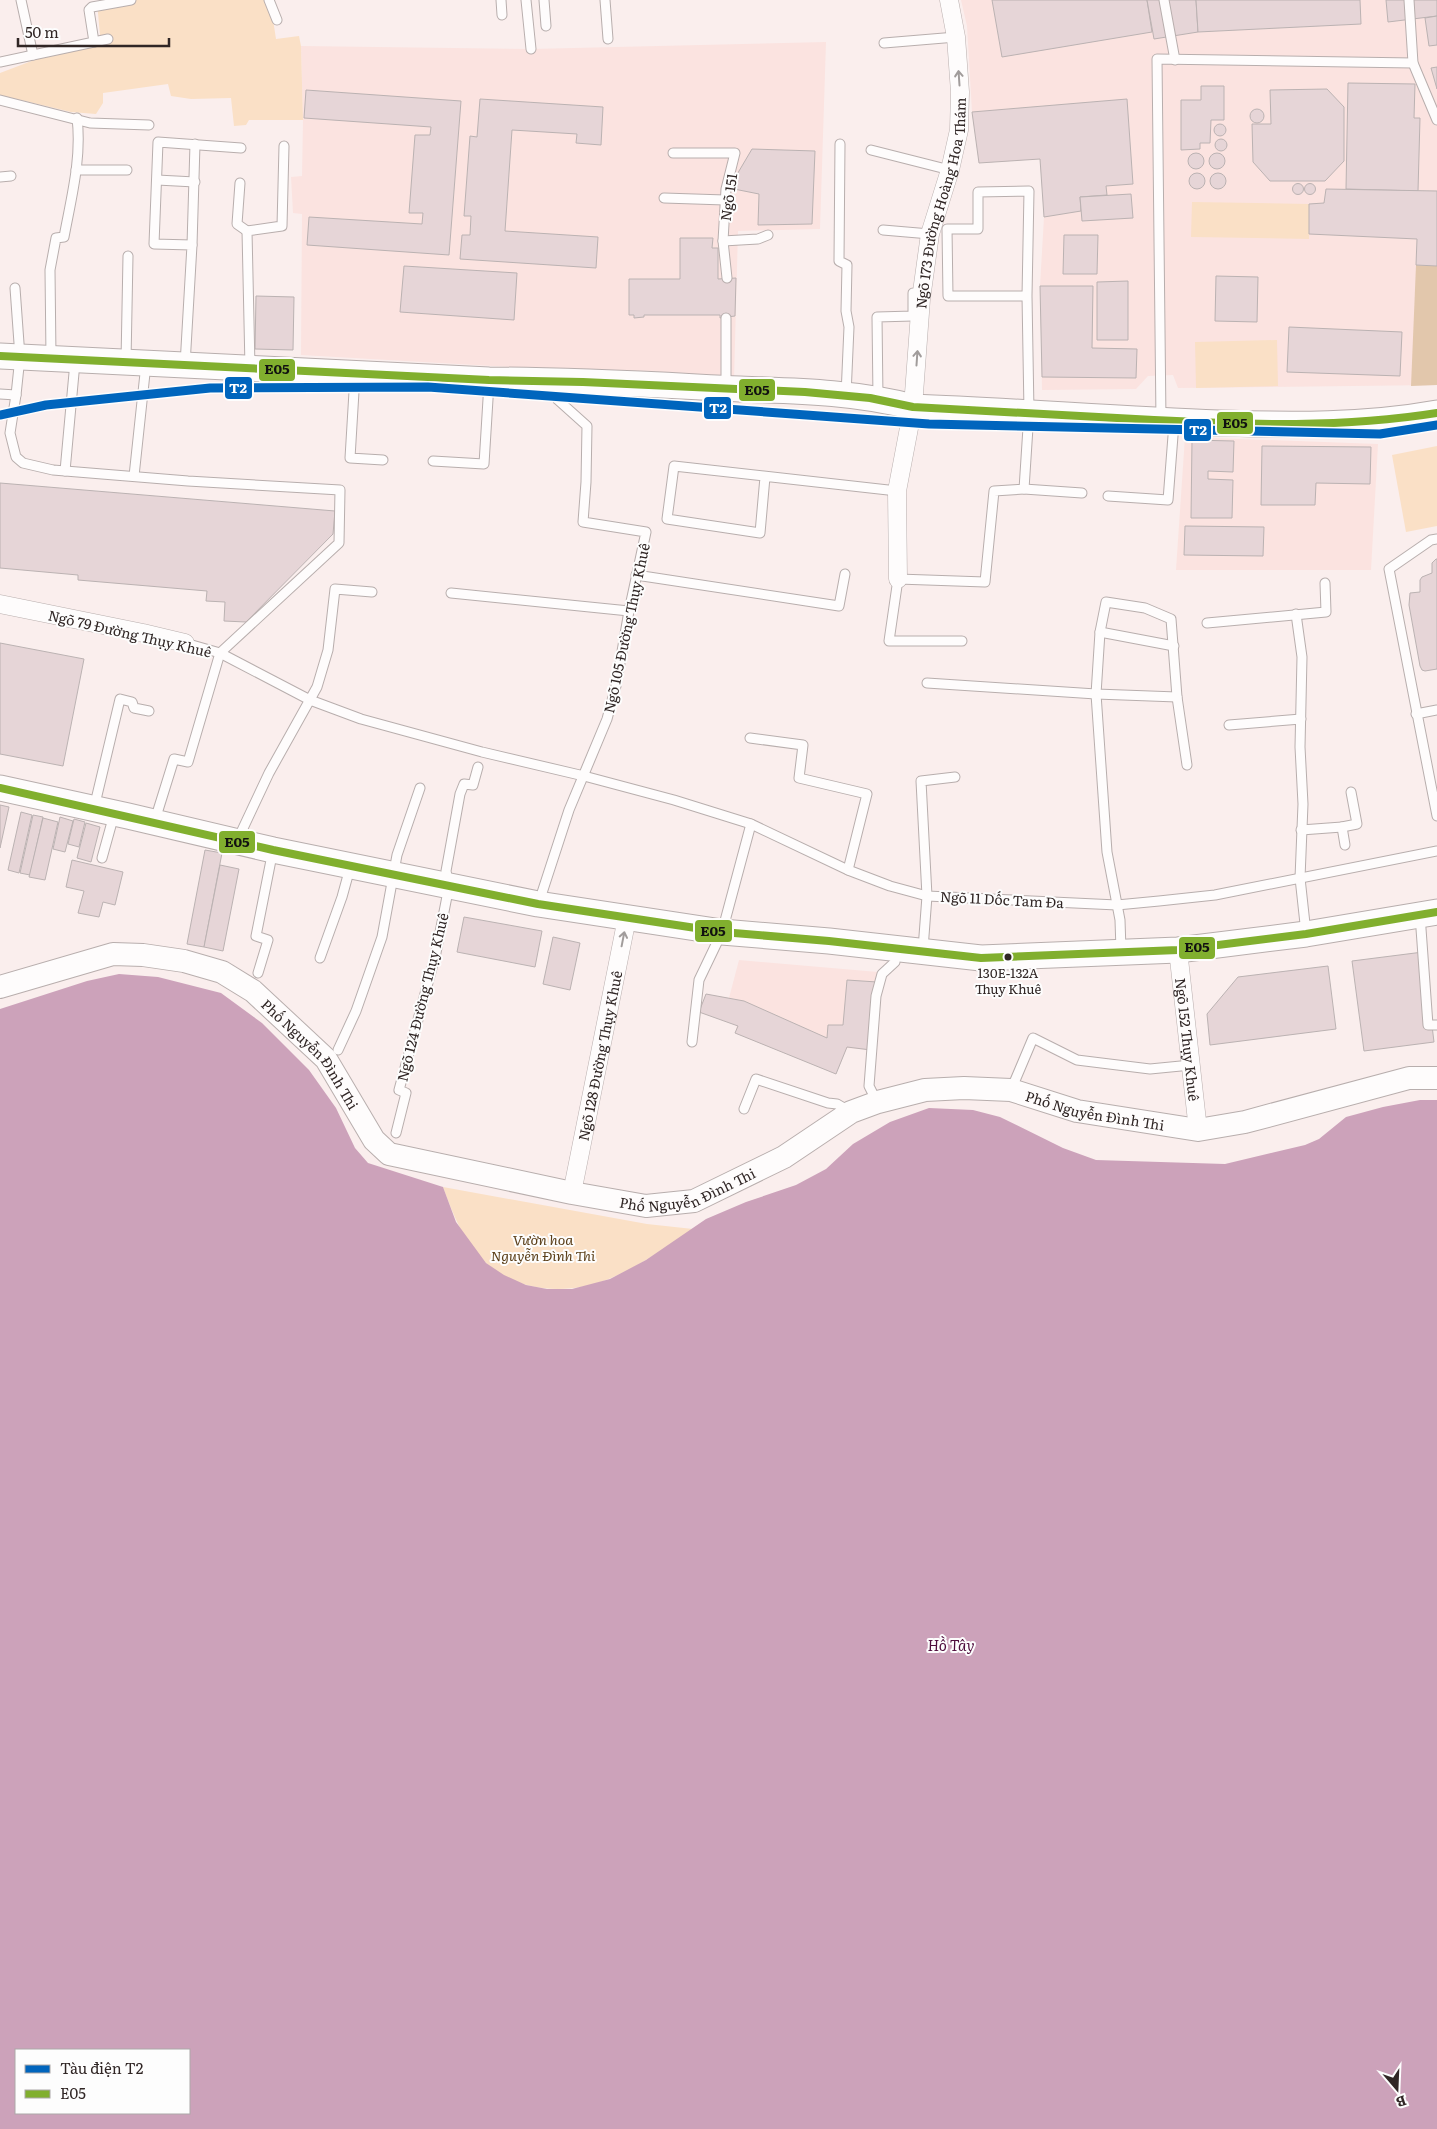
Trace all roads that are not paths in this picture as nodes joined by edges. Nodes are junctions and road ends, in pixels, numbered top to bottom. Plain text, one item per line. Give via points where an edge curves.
1 (21, 0) edge
2 (131, 0) edge
3 (269, 0) edge
4 (501, 0) edge
5 (526, 0) edge
6 (544, 0) edge
7 (605, 0) edge
8 (949, 0) edge
9 (1164, 0) edge
10 (1409, 0) edge
11 (502, 15) dead end
12 (277, 20) dead end
13 (546, 26) dead end
14 (956, 37) junction
15 (108, 39) dead end
16 (608, 39) dead end
17 (94, 42) junction
18 (884, 43) dead end
19 (531, 49) dead end
20 (33, 55) junction
21 (1175, 60) junction
22 (0, 62) edge
23 (1413, 63) junction
24 (0, 100) edge
25 (78, 118) junction
26 (1437, 120) edge
27 (149, 125) dead end
28 (196, 144) junction
29 (840, 144) dead end
30 (284, 146) dead end
31 (241, 148) dead end
32 (871, 150) dead end
33 (672, 153) dead end
34 (76, 170) junction
35 (127, 170) dead end
36 (950, 170) junction
37 (11, 176) dead end
38 (0, 177) edge
39 (158, 180) junction
40 (194, 182) junction
41 (240, 183) dead end
42 (664, 198) dead end
43 (725, 200) junction
44 (883, 230) dead end
45 (247, 231) junction
46 (930, 234) junction
47 (768, 236) dead end
48 (723, 241) junction
49 (192, 246) junction
50 (128, 256) dead end
51 (727, 278) dead end
52 (14, 288) dead end
53 (913, 293) dead end
54 (1027, 296) junction
55 (726, 318) dead end
56 (10, 357) edge
57 (51, 359) junction
58 (75, 361) junction
59 (136, 363) junction
60 (185, 365) junction
61 (250, 367) junction
62 (355, 372) junction
63 (489, 380) junction
64 (546, 381) junction
65 (726, 388) junction
66 (0, 394) edge
67 (846, 395) junction
68 (16, 396) junction
69 (878, 398) junction
70 (913, 407) junction
71 (1029, 412) junction
72 (1437, 413) edge
73 (1168, 421) junction
74 (383, 460) dead end
75 (433, 461) dead end
76 (65, 471) junction
77 (134, 476) junction
78 (765, 477) junction
79 (1024, 489) junction
80 (897, 491) junction
81 (1082, 493) dead end
82 (1108, 496) dead end
83 (1437, 539) edge
84 (636, 574) junction
85 (845, 574) dead end
86 (898, 579) junction
87 (1325, 583) dead end
88 (372, 592) dead end
89 (451, 593) dead end
90 (0, 604) edge
91 (629, 611) junction
92 (1296, 614) junction
93 (1207, 623) dead end
94 (1100, 632) junction
95 (962, 641) dead end
96 (185, 643) joint
97 (1174, 646) junction
98 (220, 653) junction
99 (927, 683) dead end
100 (1096, 694) junction
101 (1177, 697) junction
102 (310, 700) junction
103 (1437, 710) edge
104 (149, 712) dead end
105 (1416, 714) junction
106 (1301, 719) junction
107 (1229, 725) dead end
108 (750, 738) dead end
109 (1187, 765) dead end
110 (478, 767) dead end
111 (584, 776) junction
112 (955, 777) dead end
113 (0, 788) edge
114 (420, 788) dead end
115 (1351, 792) dead end
116 (103, 815) junction
117 (1437, 816) edge
118 (154, 822) junction
119 (750, 824) junction
120 (1342, 827) junction
121 (1302, 830) junction
122 (237, 842) junction
123 (1345, 845) dead end
124 (273, 850) junction
125 (1437, 851) edge
126 (102, 858) dead end
127 (350, 866) junction
128 (848, 870) junction
129 (394, 875) junction
130 (1300, 878) junction
131 (449, 886) junction
132 (928, 896) junction
133 (538, 904) junction
134 (1117, 904) junction
135 (1429, 913) edge
136 (628, 918) junction
137 (722, 932) junction
138 (1306, 934) junction
139 (896, 949) junction
140 (1178, 950) junction
141 (923, 952) junction
142 (1121, 953) junction
143 (320, 958) dead end
144 (258, 973) dead end
145 (0, 987) edge
146 (1437, 1025) edge
147 (692, 1042) dead end
148 (338, 1050) dead end
149 (1191, 1065) junction
150 (1437, 1078) edge
151 (1011, 1090) junction
152 (878, 1102) junction
153 (744, 1109) dead end
154 (851, 1112) junction
155 (1198, 1130) junction
156 (396, 1132) dead end
157 (572, 1193) junction

1 - 20 lane
2 - 17 lane via 89,10
3 - 12 lane
4 - 11 lane
5 - 19 lane
6 - 13 lane
7 - 16 lane
8 - 14 street, Ngõ 173 Đường Hoàng Hoa Thám
9 - 21 lane
10 - 23 lane
14 - 18 lane
36 -> 14 street, Ngõ 173 Đường Hoàng Hoa Thám via 959,130
15 - 17 lane
17 - 20 lane
20 - 22 lane
21 - 23 lane
21 - 73 lane via 1157,59
23 - 26 lane
24 - 25 lane
25 - 27 lane via 90,123
25 - 34 lane via 80,137
28 - 31 lane
28 - 39 lane via 158,142
28 - 40 lane
29 - 67 lane via 839,261 846,265 849,327
30 - 45 lane via 282,226
32 - 36 lane
33 - 43 lane, Ngõ 151 via 735,153
34 - 35 lane
34 - 57 lane via 64,237 56,238 50,270
36 - 46 street, Ngõ 173 Đường Hoàng Hoa Thám
37 - 38 lane
39 - 40 lane
39 - 49 lane via 154,244
40 - 49 lane
41 - 45 lane via 237,224
42 - 43 lane
43 - 48 lane, Ngõ 151
44 - 46 lane
45 - 61 lane
70 -> 46 street, Ngõ 173 Đường Hoàng Hoa Thám
47 - 48 lane
48 - 51 lane, Ngõ 151
49 - 60 lane
50 - 59 lane
52 - 56 lane
53 - 69 lane via 913,316 878,317
54 - 54 lane via 1029,191 978,192 978,229 947,229 948,296
54 - 71 lane
55 - 65 lane
56 - 57 main road
56 - 68 lane
57 - 58 main road
58 - 59 main road
58 - 76 lane
59 - 60 main road
59 - 77 lane
60 - 61 main road
61 - 62 main road
62 - 63 main road
62 - 74 lane via 350,458
63 - 64 main road
63 - 75 lane via 484,464
64 - 65 main road
64 - 84 lane, Ngõ 105 Đường Thụy Khuê via 558,400 587,426 583,522 646,532
65 - 67 main road
66 - 68 lane
67 - 69 main road
68 - 76 lane via 10,433 16,457 23,463
69 - 70 main road
70 - 71 main road
70 - 80 street, Ngõ 173 Đường Hoàng Hoa Thám
71 - 73 main road
71 - 79 lane
72 - 73 main road via 1397,420 1329,424
73 - 82 lane via 1168,500
76 - 77 lane
77 - 98 lane via 340,490 339,543
78 - 78 lane via 674,466 667,519 760,533
78 - 80 lane
79 - 81 lane
79 - 86 lane via 994,491 985,582
80 - 86 street, Ngõ 173 Đường Hoàng Hoa Thám
83 - 105 lane via 1389,569
84 - 85 lane via 839,606
84 - 91 lane, Ngõ 105 Đường Thụy Khuê
86 - 95 lane via 889,641
87 - 92 lane via 1326,612
88 - 102 lane via 335,589 328,650
89 - 91 lane
90 - 96 street, Ngõ 79 Đường Thụy Khuê
91 - 111 lane, Ngõ 105 Đường Thụy Khuê via 616,686 607,719
92 - 93 lane
92 - 106 lane via 1302,658
94 - 97 lane
94 - 97 lane via 1106,602 1145,608 1171,619
94 - 100 lane
96 - 98 lane, Ngõ 79 Đường Thụy Khuê
97 - 101 lane
98 - 102 lane, Ngõ 79 Đường Thụy Khuê
98 - 118 lane via 188,762 174,759
99 - 100 lane
100 - 101 lane
100 - 134 lane via 1107,852
101 - 109 lane
102 - 111 lane, Ngõ 79 Đường Thụy Khuê via 444,742
102 - 122 lane via 296,720
103 - 105 lane
104 - 116 lane via 120,699
105 - 117 lane
106 - 107 lane
106 - 121 lane
108 - 128 lane via 803,745 799,778 867,794
110 - 131 lane via 473,785 464,784 460,794 446,871
111 - 119 lane, Ngõ 11 Dốc Tam Đa
111 - 133 lane, Ngõ 105 Đường Thụy Khuê via 569,810
112 - 132 lane via 922,781
113 - 116 main road
114 - 129 lane via 397,855
115 - 120 lane via 1357,824
116 - 118 main road
116 - 126 lane
118 - 122 main road
119 - 128 lane, Ngõ 11 Dốc Tam Đa
119 - 137 lane
120 - 121 lane
120 - 123 lane
121 - 130 lane
122 - 124 main road
124 - 127 main road
124 - 144 lane via 256,936 268,940
125 - 130 lane, Ngõ 11 Dốc Tam Đa
127 - 129 main road
127 - 143 lane
128 - 132 lane, Ngõ 11 Dốc Tam Đa
129 - 131 main road
129 - 148 lane via 382,937 365,988
130 - 134 lane, Ngõ 11 Dốc Tam Đa via 1215,895
130 - 138 lane
131 - 133 main road
131 - 156 lane, Ngõ 124 Đường Thụy Khuê via 436,953 399,1090 406,1093
132 - 134 lane, Ngõ 11 Dốc Tam Đa
132 - 141 lane
133 - 136 main road
134 - 142 lane
135 - 138 main road
135 - 146 lane via 1428,1025
136 - 137 main road
157 -> 136 street, Ngõ 128 Đường Thụy Khuê
137 - 139 main road
137 - 147 lane via 699,980
138 - 140 main road
139 - 141 main road
139 - 152 lane via 895,962 882,974 876,996 869,1086
140 - 142 main road
140 - 149 street, Ngõ 152 Thụy Khuê
141 - 142 main road via 981,958
145 - 157 street, Phố Nguyễn Đình Thi via 113,954 184,961 222,972 253,991 326,1059 374,1140 389,1154
149 - 151 lane via 1150,1069 1077,1060 1033,1038
149 - 155 street, Ngõ 152 Thụy Khuê
150 - 155 street, Phố Nguyễn Đình Thi via 1409,1078 1245,1122
151 - 152 street, Phố Nguyễn Đình Thi via 925,1090
151 - 155 street, Phố Nguyễn Đình Thi via 1077,1111
152 - 154 street, Phố Nguyễn Đình Thi
153 - 154 lane via 756,1079 837,1104
154 - 157 street, Phố Nguyễn Đình Thi via 784,1158 694,1201 646,1206

